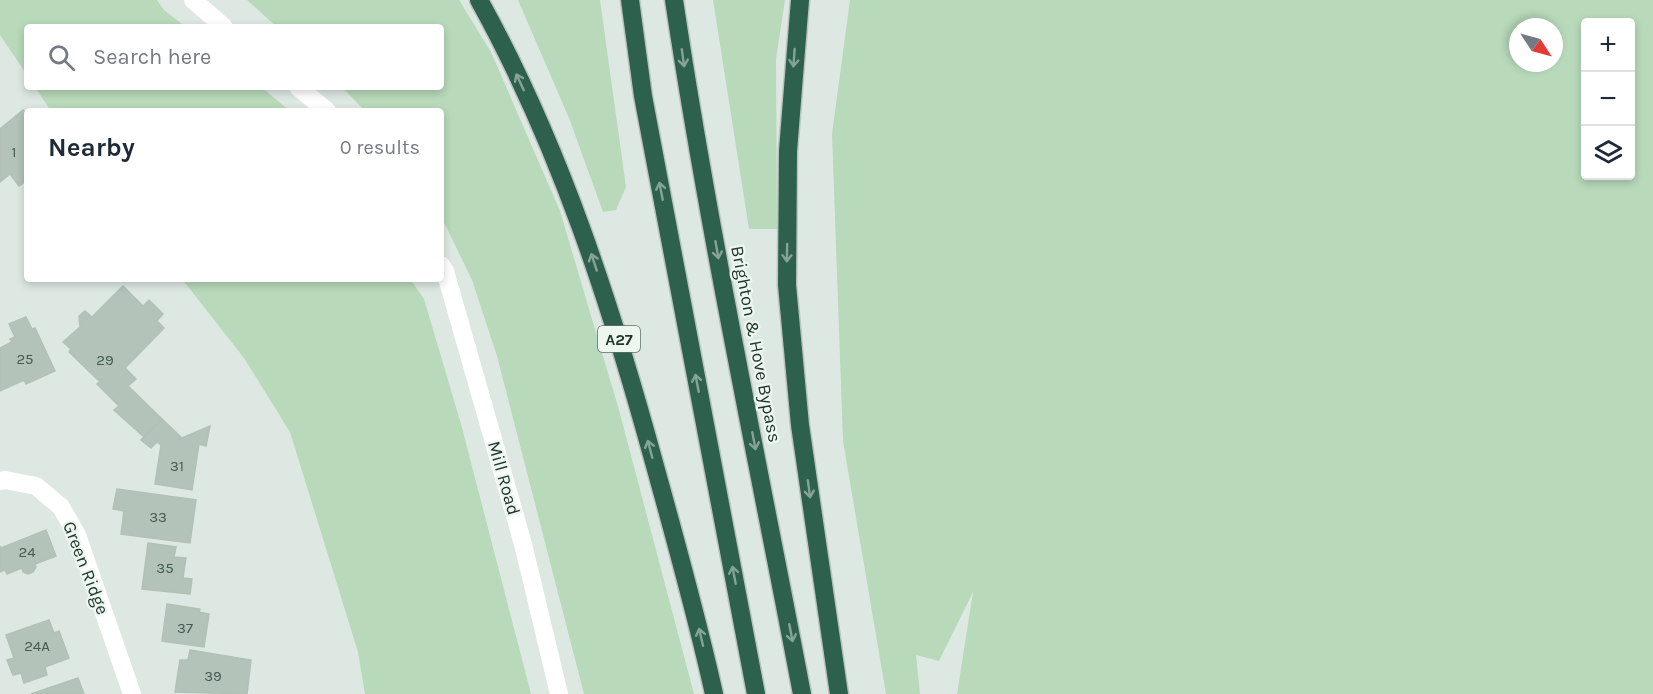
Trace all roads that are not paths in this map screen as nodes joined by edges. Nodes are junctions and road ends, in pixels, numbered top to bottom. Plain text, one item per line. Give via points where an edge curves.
1 (193, 0) edge
2 (479, 0) edge
3 (630, 0) edge
4 (674, 0) edge
5 (800, 0) edge
6 (221, 24) edge
7 (302, 90) edge
8 (323, 108) edge
9 (444, 270) edge
10 (0, 481) edge
11 (132, 694) edge
12 (559, 694) edge
13 (714, 694) edge
14 (756, 694) edge
15 (802, 694) edge
16 (839, 694) edge

1 - 6 street
13 -> 2 highway, A27 via 626,361 588,246 537,118
14 -> 3 highway via 643,96
4 -> 15 highway, Brighton & Hove Bypass via 718,258
5 -> 16 highway via 788,151 787,285 800,425
7 - 8 street
9 - 12 street, Mill Road via 523,544
10 - 11 street, Green Ridge via 36,486 61,507 76,535

